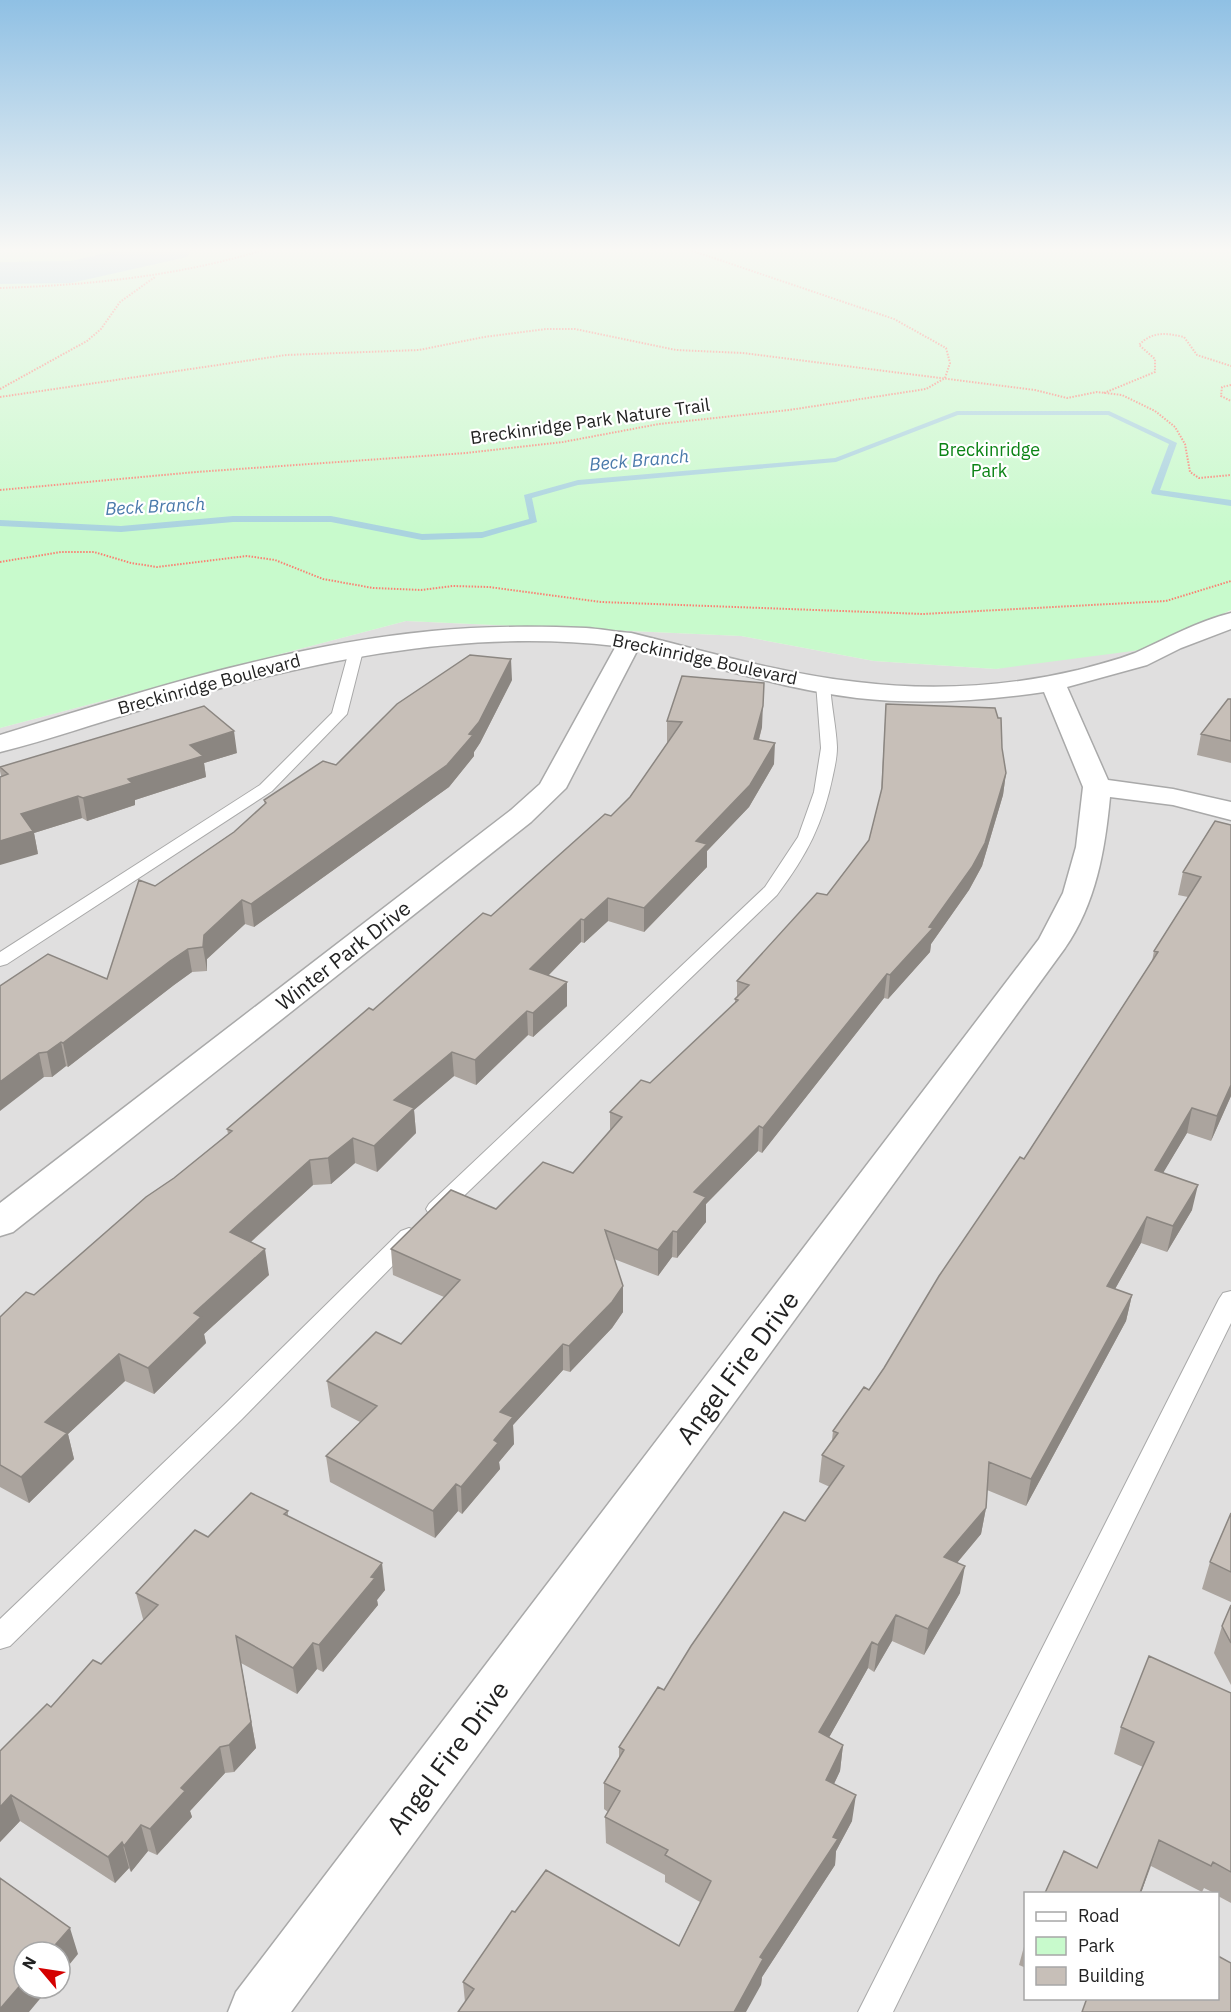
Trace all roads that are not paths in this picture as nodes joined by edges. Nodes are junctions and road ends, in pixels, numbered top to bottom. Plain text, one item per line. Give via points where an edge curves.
1 (1231, 620) edge
2 (631, 640) junction
3 (357, 647) junction
4 (823, 683) junction
5 (1053, 684) junction
6 (0, 744) edge
7 (1096, 787) junction
8 (1231, 811) edge
9 (0, 960) edge
10 (0, 1222) edge
11 (1231, 1299) edge
12 (0, 1637) edge
13 (256, 2012) edge
14 (875, 2012) edge

1 - 5 street, Breckinridge Boulevard via 1141,659
2 - 3 street, Breckinridge Boulevard via 473,635
2 - 4 street, Breckinridge Boulevard
2 - 10 street, Winter Park Drive via 552,788
3 - 6 street, Breckinridge Boulevard via 135,702
3 - 9 lane via 339,714 266,788
4 - 5 street, Breckinridge Boulevard via 887,693
4 - 12 lane via 822,709 829,750 821,802 814,825 771,891 426,1219
5 - 7 street, Angel Fire Drive
7 - 8 street via 1173,797
7 - 13 street, Angel Fire Drive via 1088,859 1078,893 1054,941
11 - 14 lane

